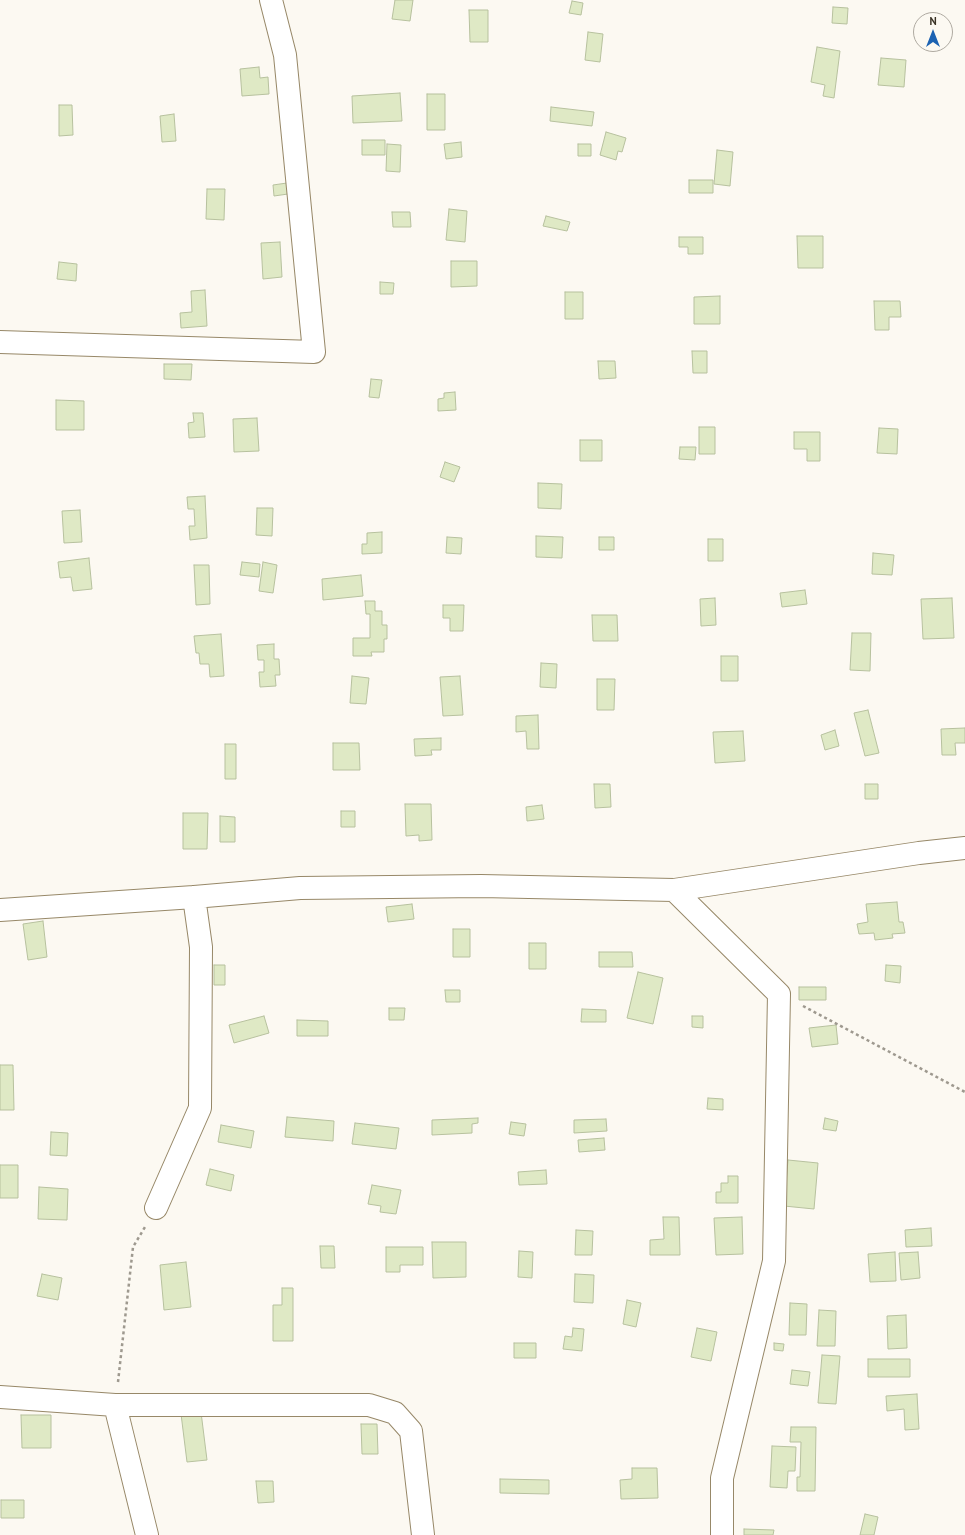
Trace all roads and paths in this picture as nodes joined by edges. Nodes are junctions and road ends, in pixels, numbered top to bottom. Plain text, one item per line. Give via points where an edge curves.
1 (271, 0) edge
2 (0, 342) edge
3 (965, 848) edge
4 (674, 890) junction
5 (194, 897) junction
6 (0, 910) edge
7 (779, 994) junction
8 (965, 1092) edge
9 (156, 1208) joint
10 (0, 1397) edge
11 (115, 1405) junction
12 (147, 1535) edge
13 (423, 1535) edge
14 (722, 1535) edge

1 - 2 street via 285,55 314,352
3 - 4 street
4 - 5 street via 482,886 300,888
4 - 7 street
5 - 6 street
5 - 9 street via 201,948 200,1108
7 - 8 path
7 - 14 street via 774,1261 722,1478
9 - 11 path via 133,1247
10 - 11 street
11 - 12 street
11 - 13 street via 369,1405 395,1413 411,1431

